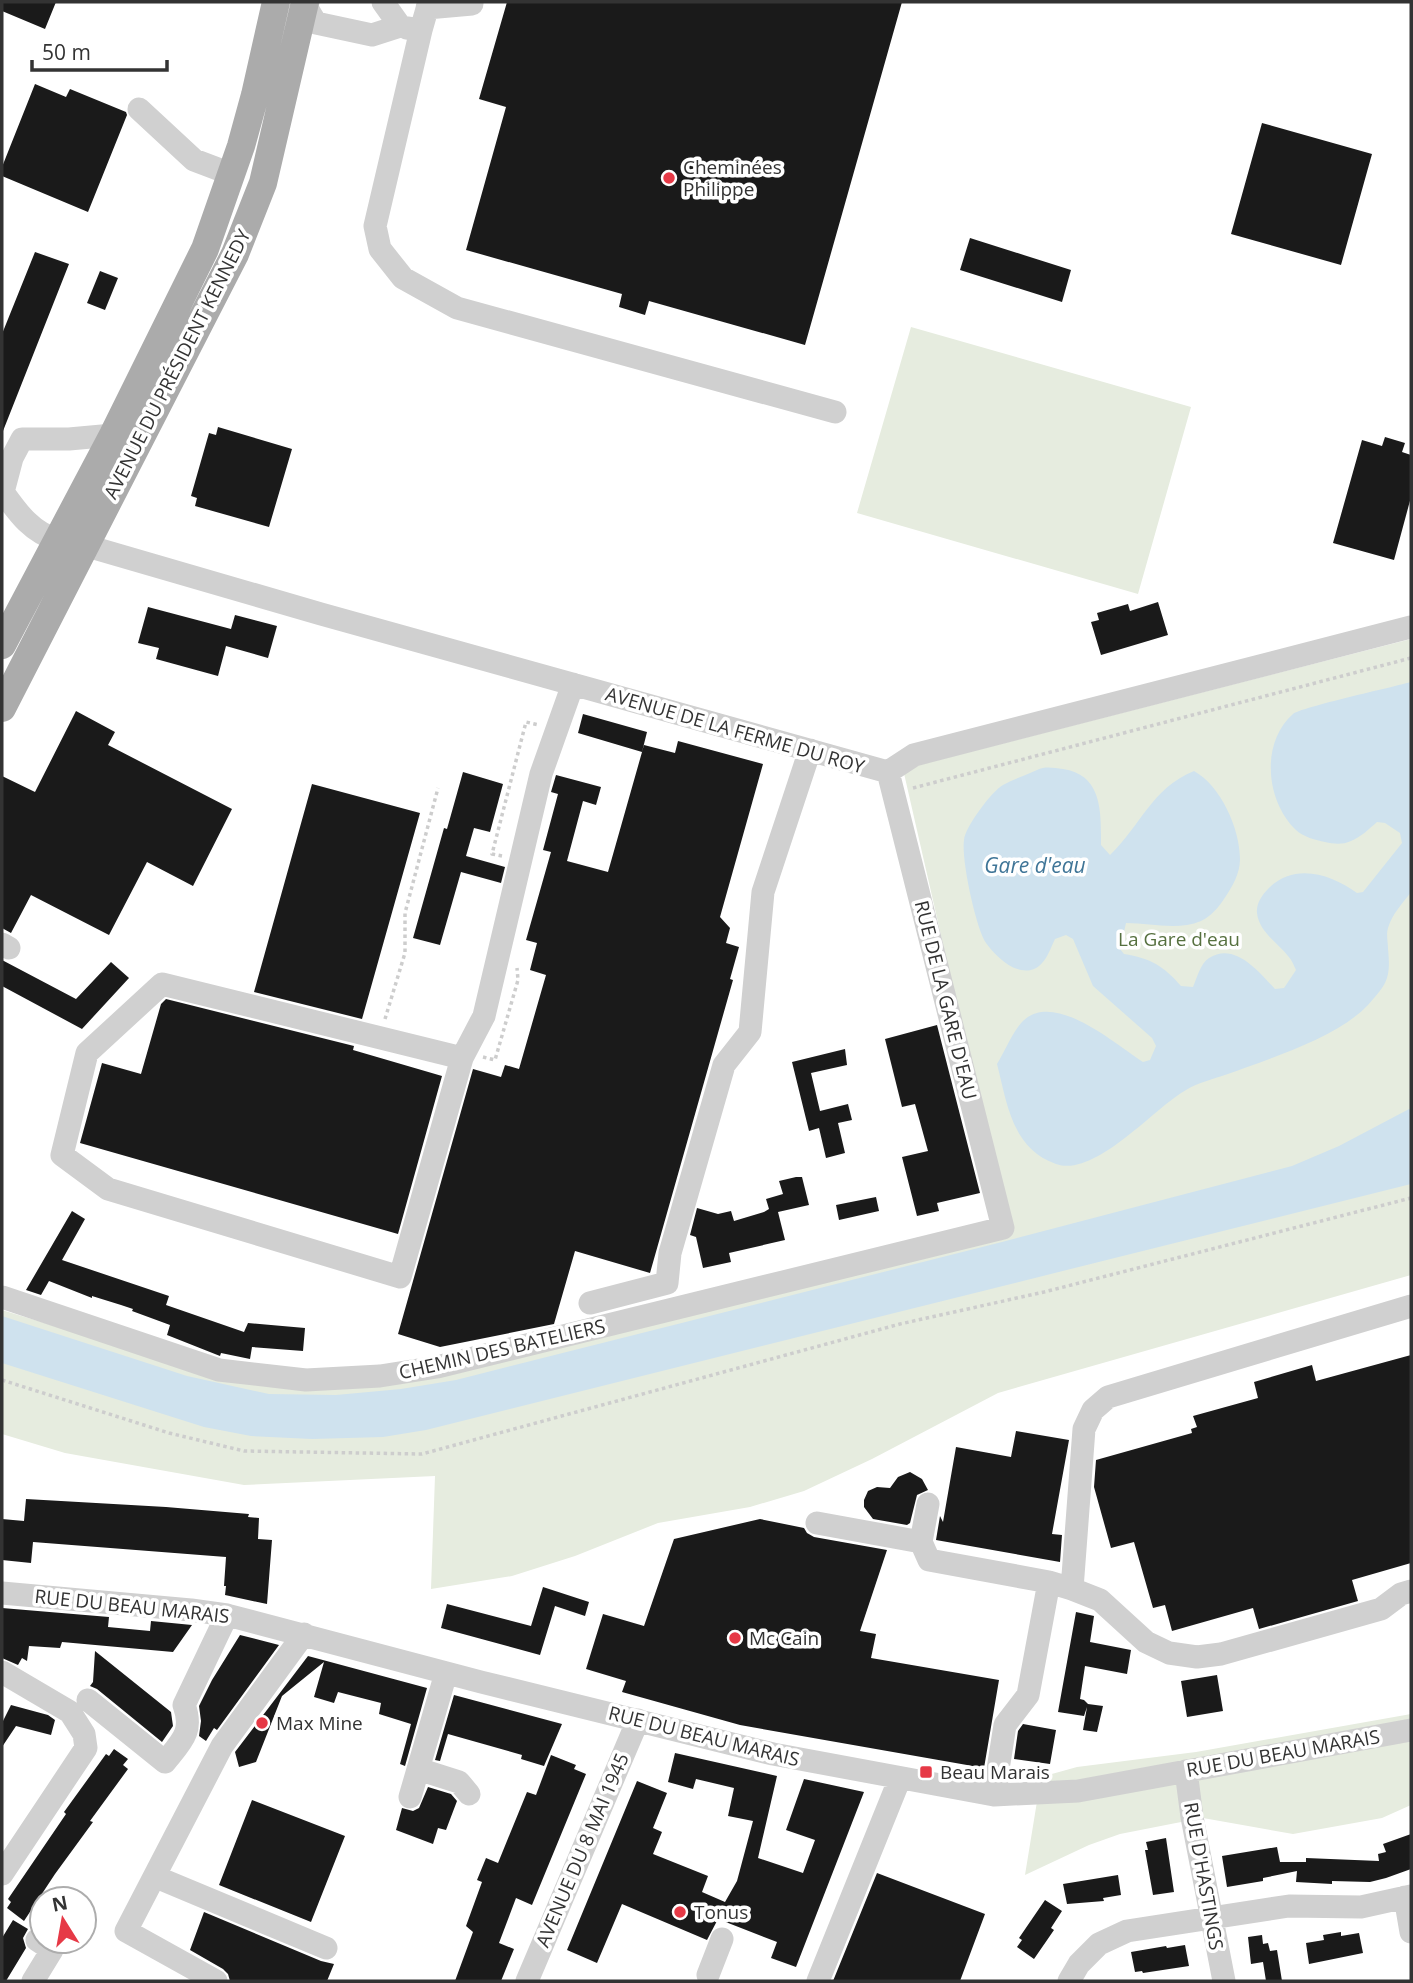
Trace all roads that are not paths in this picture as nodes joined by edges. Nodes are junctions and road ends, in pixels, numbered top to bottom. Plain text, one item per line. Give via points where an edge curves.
1 (276, 2) edge
2 (383, 2) edge
3 (472, 2) edge
4 (302, 3) edge
5 (428, 5) edge
6 (411, 28) junction
7 (139, 110) dead end
8 (231, 174) junction
9 (835, 412) dead end
10 (113, 435) junction
11 (58, 540) junction
12 (87, 545) junction
13 (1411, 628) edge
14 (2, 645) edge
15 (573, 684) junction
16 (2, 708) edge
17 (810, 750) junction
18 (891, 783) junction
19 (463, 1055) junction
20 (1003, 1228) joint
21 (2, 1297) edge
22 (590, 1303) dead end
23 (1411, 1306) edge
24 (928, 1504) dead end
25 (817, 1522) dead end
26 (921, 1542) junction
27 (1049, 1582) junction
28 (1072, 1589) junction
29 (1411, 1591) edge
30 (2, 1593) edge
31 (227, 1615) junction
32 (304, 1634) junction
33 (2, 1672) edge
34 (446, 1673) junction
35 (88, 1700) dead end
36 (638, 1720) junction
37 (1411, 1730) edge
38 (418, 1769) junction
39 (1186, 1771) junction
40 (900, 1779) junction
41 (469, 1794) dead end
42 (994, 1795) junction
43 (410, 1797) dead end
44 (2, 1874) edge
45 (156, 1877) junction
46 (1408, 1896) edge
47 (1211, 1919) junction
48 (1411, 1932) edge
49 (722, 1939) dead end
50 (326, 1948) dead end
51 (49, 1955) edge
52 (708, 1975) dead end
53 (33, 1981) edge
54 (216, 1981) edge
55 (527, 1981) edge
56 (818, 1981) edge
57 (1069, 1981) edge
58 (1224, 1981) edge

1 - 8 main road, AVENUE DU PRÉSIDENT KENNEDY
2 - 6 street
3 - 5 street
4 - 6 street via 316,23 372,35
4 - 12 main road, AVENUE DU PRÉSIDENT KENNEDY via 259,195 197,332
5 - 6 street
6 - 9 street via 375,226 380,250 403,278 457,308
7 - 8 street via 194,160
8 - 10 main road, AVENUE DU PRÉSIDENT KENNEDY via 205,249
10 - 11 main road, AVENUE DU PRÉSIDENT KENNEDY
10 - 11 street via 22,439 12,458 4,492 25,522
11 - 12 main road, AVENUE DE LA FERME DU ROY
11 - 14 main road, AVENUE DU PRÉSIDENT KENNEDY
12 - 15 street, AVENUE DE LA FERME DU ROY
12 - 16 main road, AVENUE DU PRÉSIDENT KENNEDY
13 - 18 street, AVENUE DE LA FERME DU ROY via 914,755
15 - 17 street, AVENUE DE LA FERME DU ROY
15 - 19 street via 541,774 484,1016
17 - 18 street, AVENUE DE LA FERME DU ROY
17 - 22 street via 763,892 750,1032 724,1065 670,1253 667,1283
18 - 20 street, RUE DE LA GARE D'EAU
19 - 19 street via 400,1276 108,1189 62,1155 87,1053 162,984
20 - 21 street, CHEMIN DES BATELIERS via 437,1367 380,1376 306,1380 219,1370
23 - 28 street via 1108,1397 1093,1410 1084,1429
24 - 26 street
25 - 26 street
26 - 27 street via 929,1560
27 - 28 street
27 - 42 street via 1028,1695 1005,1725
28 - 29 street via 1100,1600 1146,1642 1170,1653 1197,1657 1381,1609
30 - 31 street, RUE DU BEAU MARAIS
31 - 32 street, RUE DU BEAU MARAIS
31 - 35 street via 184,1706 189,1718 186,1737 165,1762
32 - 34 street, RUE DU BEAU MARAIS
32 - 45 street via 222,1746
33 - 44 street via 70,1712 84,1734 86,1748
34 - 36 street, RUE DU BEAU MARAIS
34 - 38 street
36 - 40 street, RUE DU BEAU MARAIS via 773,1754
36 - 55 street, AVENUE DU 8 MAI 1945
37 - 39 street, RUE DU BEAU MARAIS
38 - 41 street via 459,1782
38 - 43 street
39 - 42 street, RUE DU BEAU MARAIS via 1078,1791
39 - 47 street, RUE D'HASTINGS
40 - 42 street, RUE DU BEAU MARAIS
40 - 56 street
45 - 50 street
45 - 54 street via 127,1931
46 - 47 street via 1361,1907 1289,1906
46 - 48 street
47 - 57 street via 1127,1931 1099,1944
47 - 58 street, RUE D'HASTINGS
49 - 52 street
51 - 53 street

